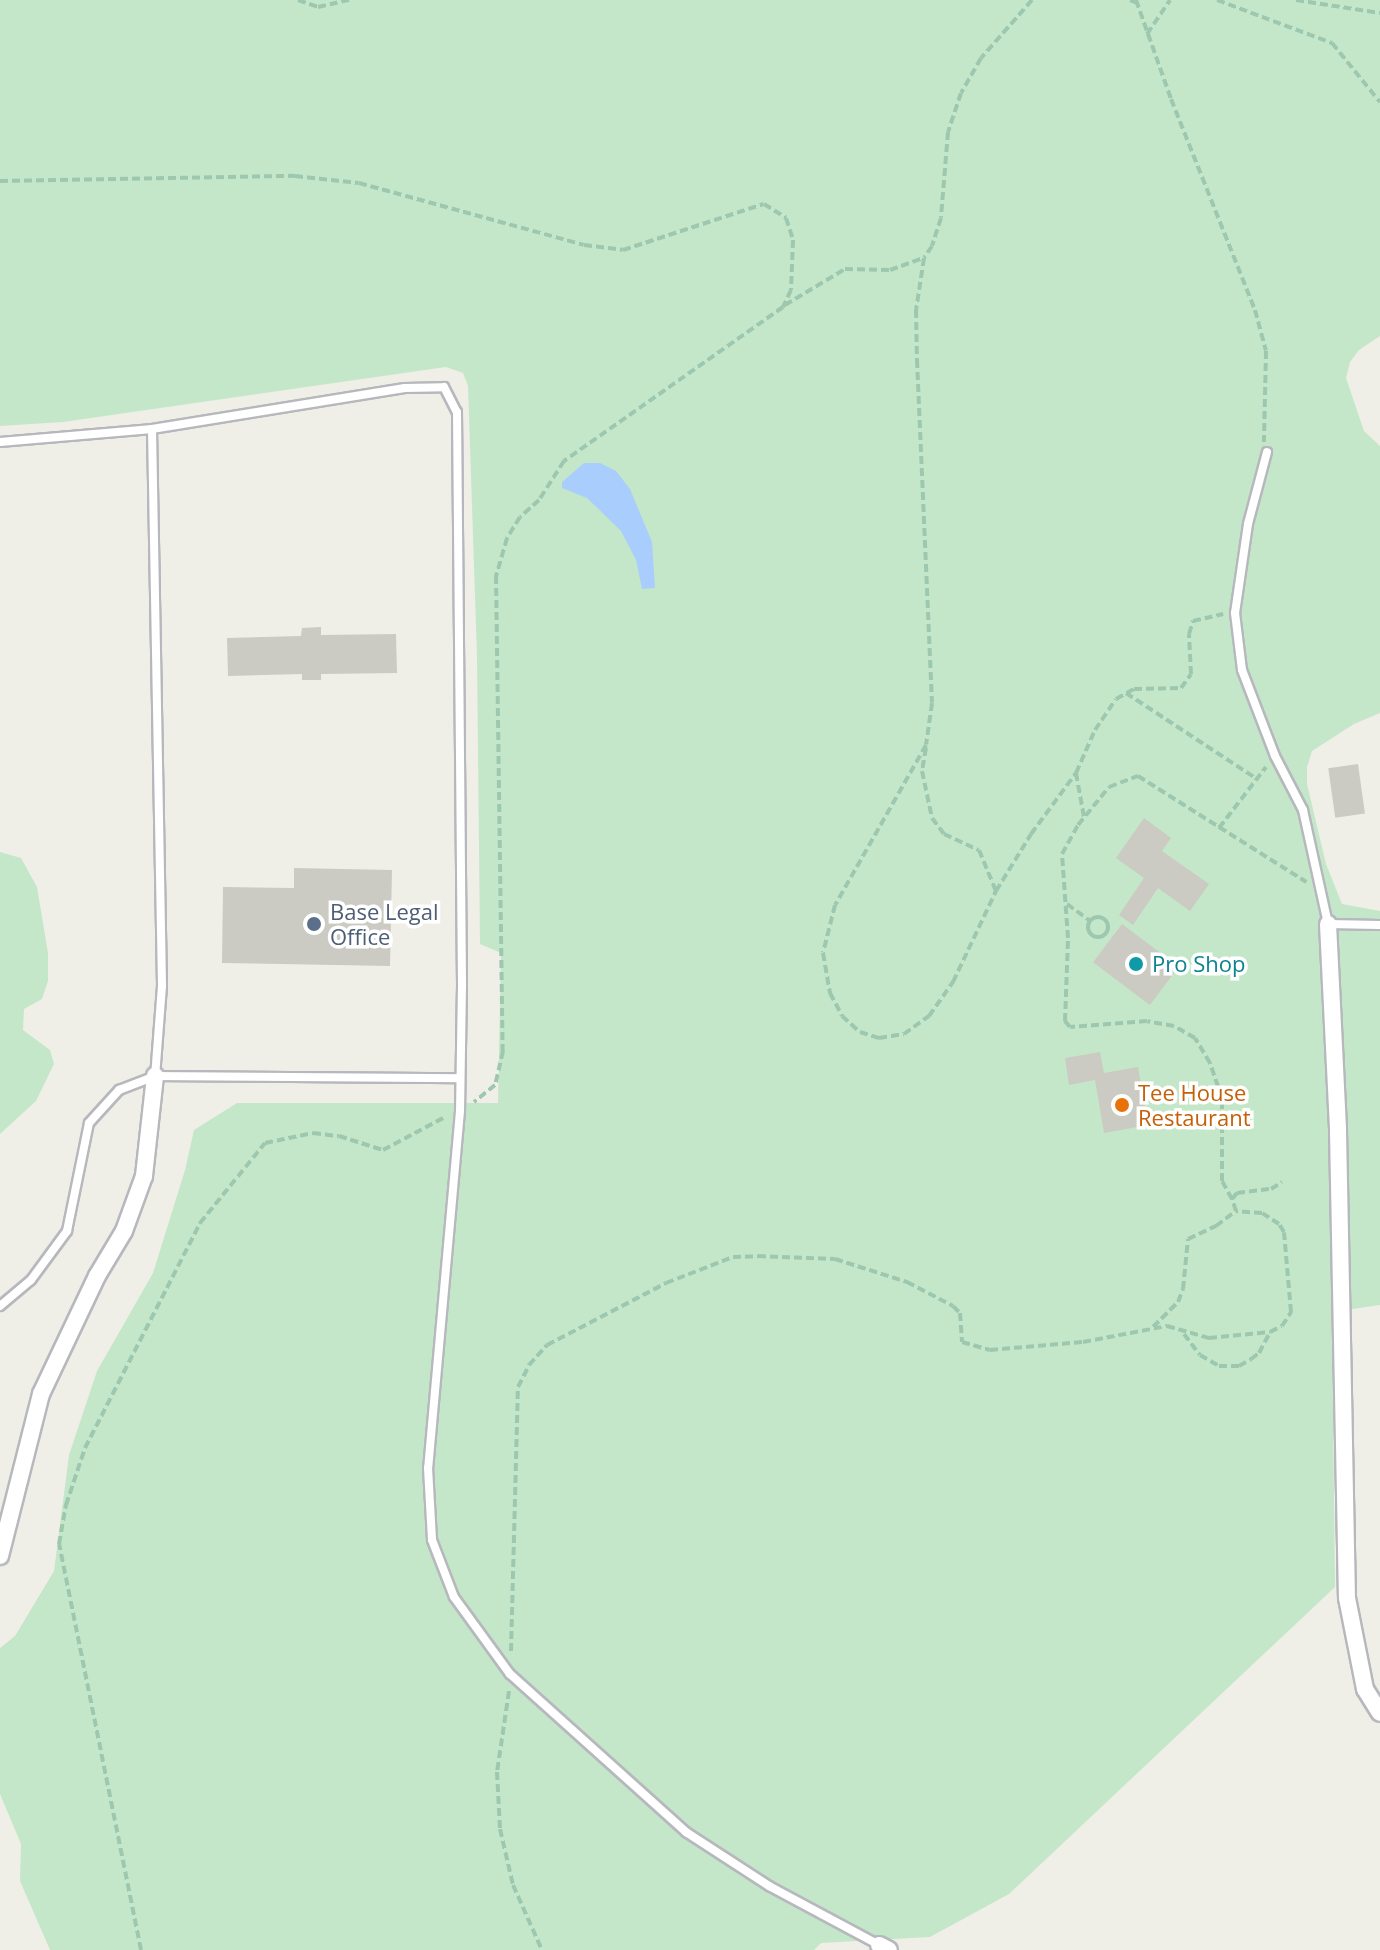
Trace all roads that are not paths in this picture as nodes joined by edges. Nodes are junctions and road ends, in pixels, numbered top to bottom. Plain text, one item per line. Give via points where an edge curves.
1 (152, 429) junction
2 (0, 442) edge
3 (1267, 452) road end
4 (1328, 924) junction
5 (1380, 925) edge
6 (155, 1076) junction
7 (460, 1078) junction
8 (0, 1306) edge
9 (0, 1556) edge
10 (1380, 1713) edge
11 (884, 1947) edge

1 - 2 lane
1 - 6 lane via 162,986
1 - 7 lane via 405,388 444,387 457,412
3 - 4 lane via 1248,524 1235,613 1242,670 1275,756 1303,810
4 - 5 lane
4 - 10 street via 1338,1131 1347,1598 1365,1689
6 - 7 lane
6 - 8 lane via 119,1090 89,1123 67,1231 31,1280
6 - 9 street via 144,1176 124,1231 41,1394
7 - 11 lane via 428,1468 432,1540 454,1597 510,1674 686,1832 769,1886

